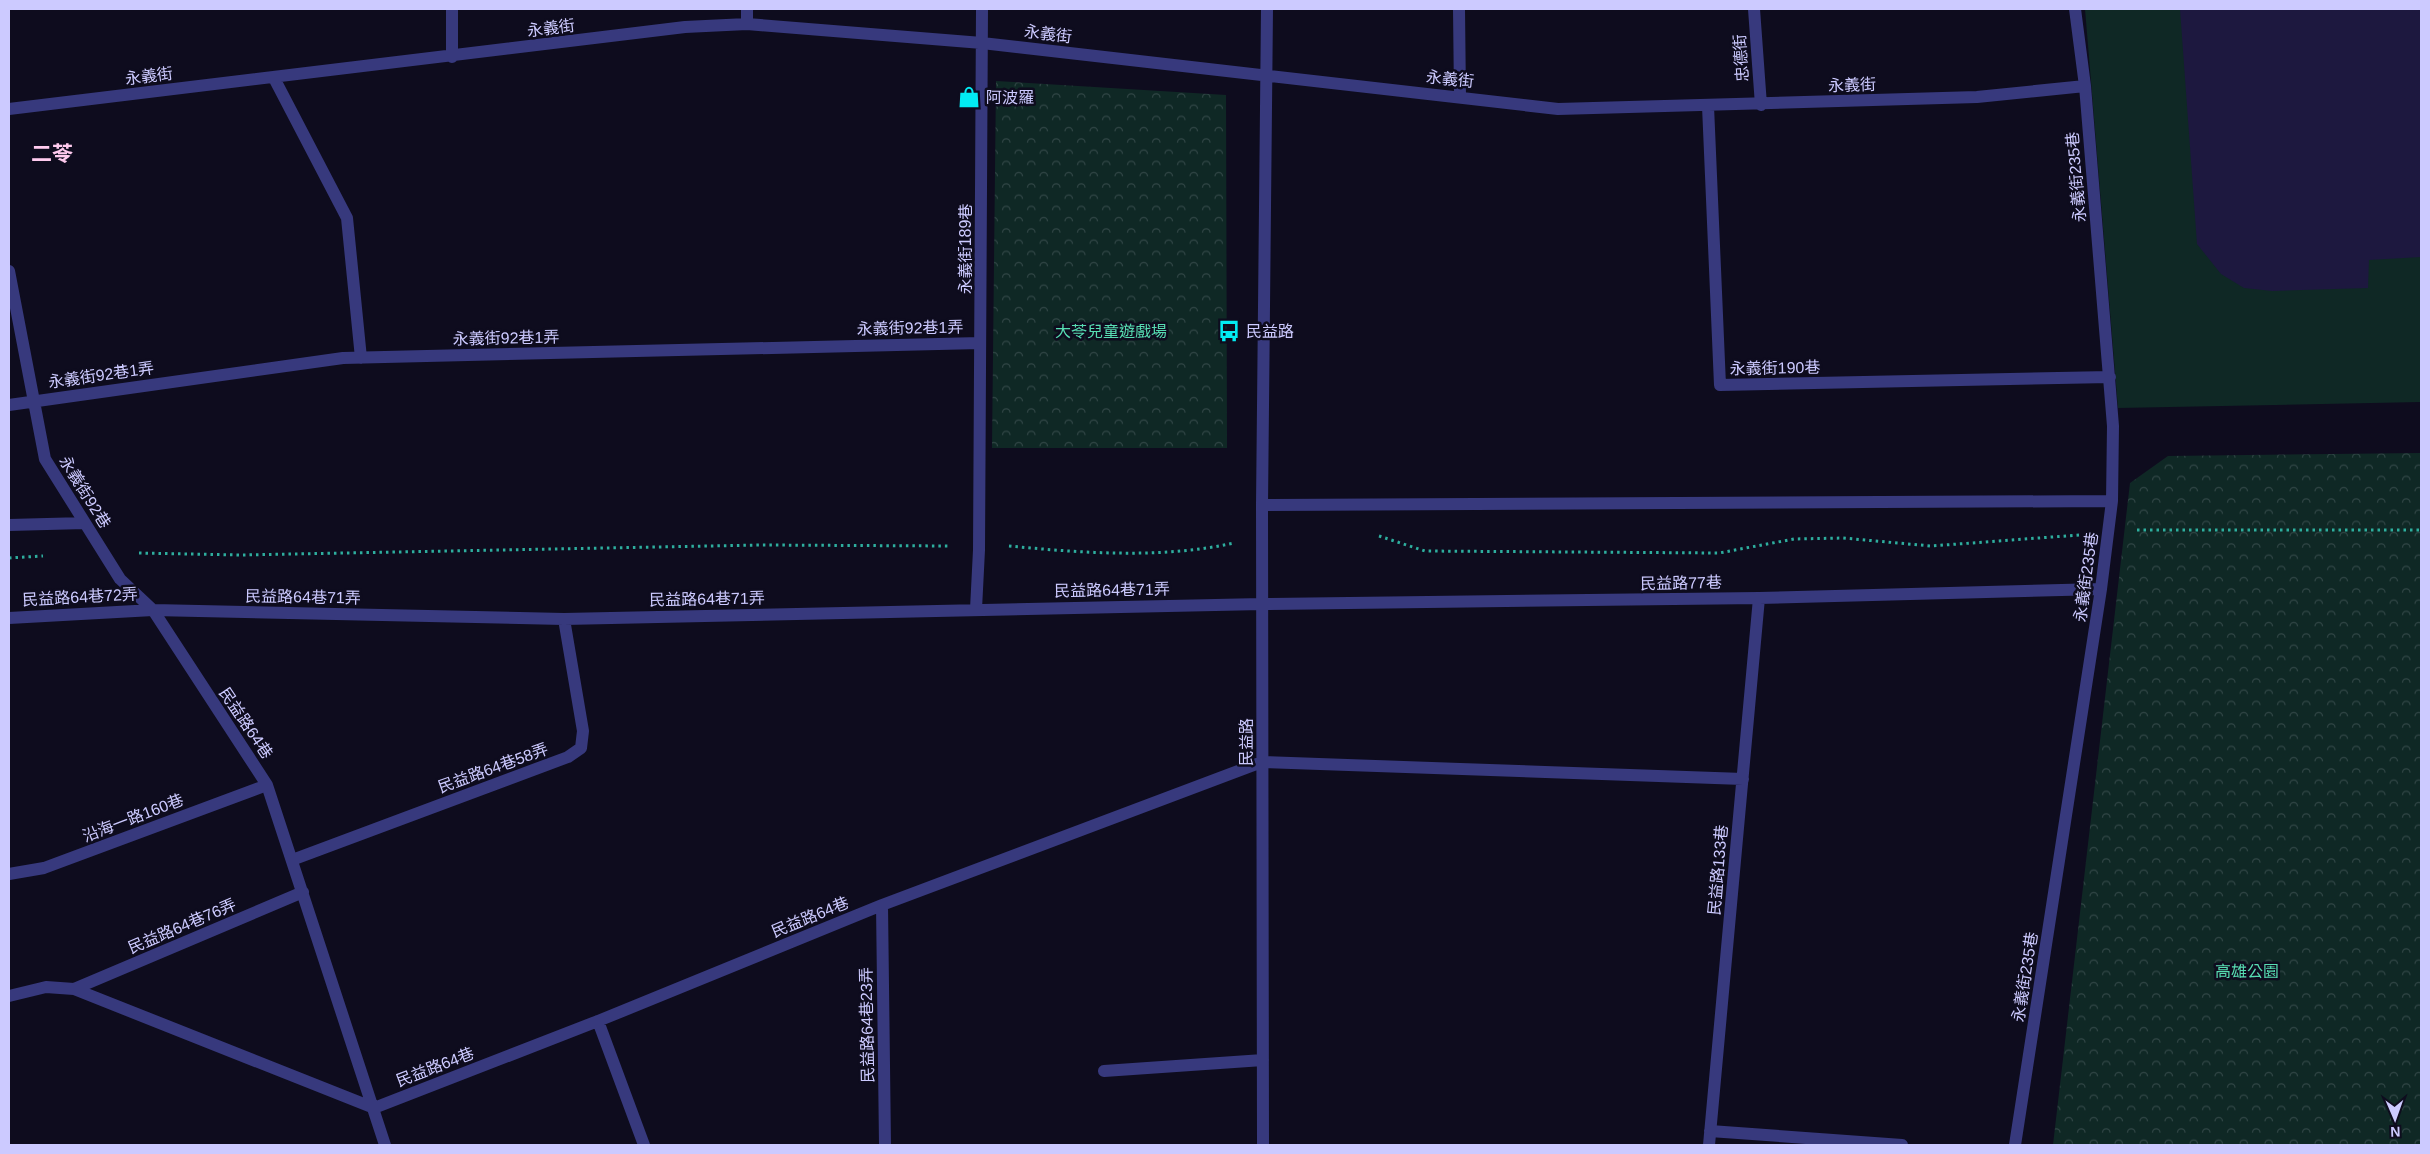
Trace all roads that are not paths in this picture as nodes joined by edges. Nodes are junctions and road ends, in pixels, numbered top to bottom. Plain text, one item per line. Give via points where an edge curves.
1 (452, 9) edge
2 (747, 9) edge
3 (982, 9) edge
4 (1267, 9) edge
5 (1459, 9) edge
6 (1754, 9) edge
7 (2075, 9) edge
8 (747, 24) junction
9 (982, 43) junction
10 (452, 57) junction
11 (1267, 77) junction
12 (274, 78) junction
13 (2085, 86) junction
14 (1460, 96) junction
15 (1760, 104) junction
16 (1708, 106) junction
17 (9, 109) edge
18 (9, 270) edge
19 (980, 343) junction
20 (361, 358) junction
21 (2110, 377) junction
22 (35, 401) junction
23 (9, 405) edge
24 (2112, 501) junction
25 (1262, 505) junction
26 (85, 523) junction
27 (9, 525) edge
28 (104, 552) joint
29 (2101, 589) junction
30 (1759, 598) junction
31 (1262, 604) junction
32 (976, 609) junction
33 (153, 610) junction
34 (9, 618) edge
35 (564, 619) junction
36 (1262, 762) junction
37 (1743, 779) junction
38 (267, 785) junction
39 (292, 860) junction
40 (9, 874) edge
41 (302, 892) junction
42 (882, 905) junction
43 (74, 989) junction
44 (9, 996) edge
45 (598, 1022) junction
46 (1263, 1060) junction
47 (1104, 1071) dead end
48 (374, 1108) junction
49 (1710, 1131) junction
50 (385, 1145) edge
51 (644, 1145) edge
52 (885, 1145) edge
53 (1263, 1145) edge
54 (1709, 1145) edge
55 (1902, 1145) edge
56 (2016, 1145) edge

1 - 10 street
2 - 8 street
3 - 9 street, 永義街189巷
4 - 11 street, 民益路
5 - 14 street
6 - 15 street, 忠德街
7 - 13 street, 永義街235巷
8 - 9 street, 永義街
8 - 10 street, 永義街 via 685,27
9 - 11 street, 永義街
9 - 19 street, 永義街189巷
10 - 12 street, 永義街
11 - 14 street, 永義街
11 - 25 street, 民益路
12 - 17 street, 永義街
12 - 20 street via 347,218
13 - 15 street, 永義街 via 1977,97
13 - 21 street, 永義街235巷
14 - 16 street, 永義街 via 1558,110
15 - 16 street, 永義街
16 - 21 street, 永義街190巷 via 1720,385
18 - 22 street, 永義街92巷
19 - 20 street, 永義街92巷1弄
19 - 32 street, 永義街189巷
20 - 22 street, 永義街92巷1弄
21 - 24 street, 永義街235巷
22 - 23 street, 永義街92巷1弄
22 - 26 street, 永義街92巷 via 45,459
24 - 25 street
24 - 29 street, 永義街235巷
25 - 31 street, 民益路
26 - 27 street
26 - 28 street, 永義街92巷
28 - 33 street, 民益路64巷 via 120,579
29 - 30 street, 民益路77巷
29 - 56 street, 永義街235巷
30 - 31 street, 民益路77巷
30 - 37 street, 民益路133巷
31 - 32 street, 民益路64巷71弄
31 - 36 street, 民益路
32 - 35 street, 民益路64巷71弄
33 - 34 street, 民益路64巷72弄
33 - 35 street, 民益路64巷71弄
33 - 38 street, 民益路64巷
35 - 39 street, 民益路64巷58弄 via 583,731 581,748 568,758
36 - 37 street
36 - 42 street, 民益路64巷
36 - 46 street, 民益路
37 - 49 street, 民益路133巷
38 - 39 street, 民益路64巷
38 - 40 street, 沿海一路160巷 via 44,868
39 - 41 street, 民益路64巷
41 - 43 street, 民益路64巷76弄
41 - 48 street, 民益路64巷
42 - 45 street, 民益路64巷
42 - 52 street, 民益路64巷23弄
43 - 44 street via 46,987
43 - 48 street
45 - 48 street, 民益路64巷
45 - 51 street
46 - 47 street
46 - 53 street, 民益路
48 - 50 street
49 - 54 street, 民益路133巷
49 - 55 street

